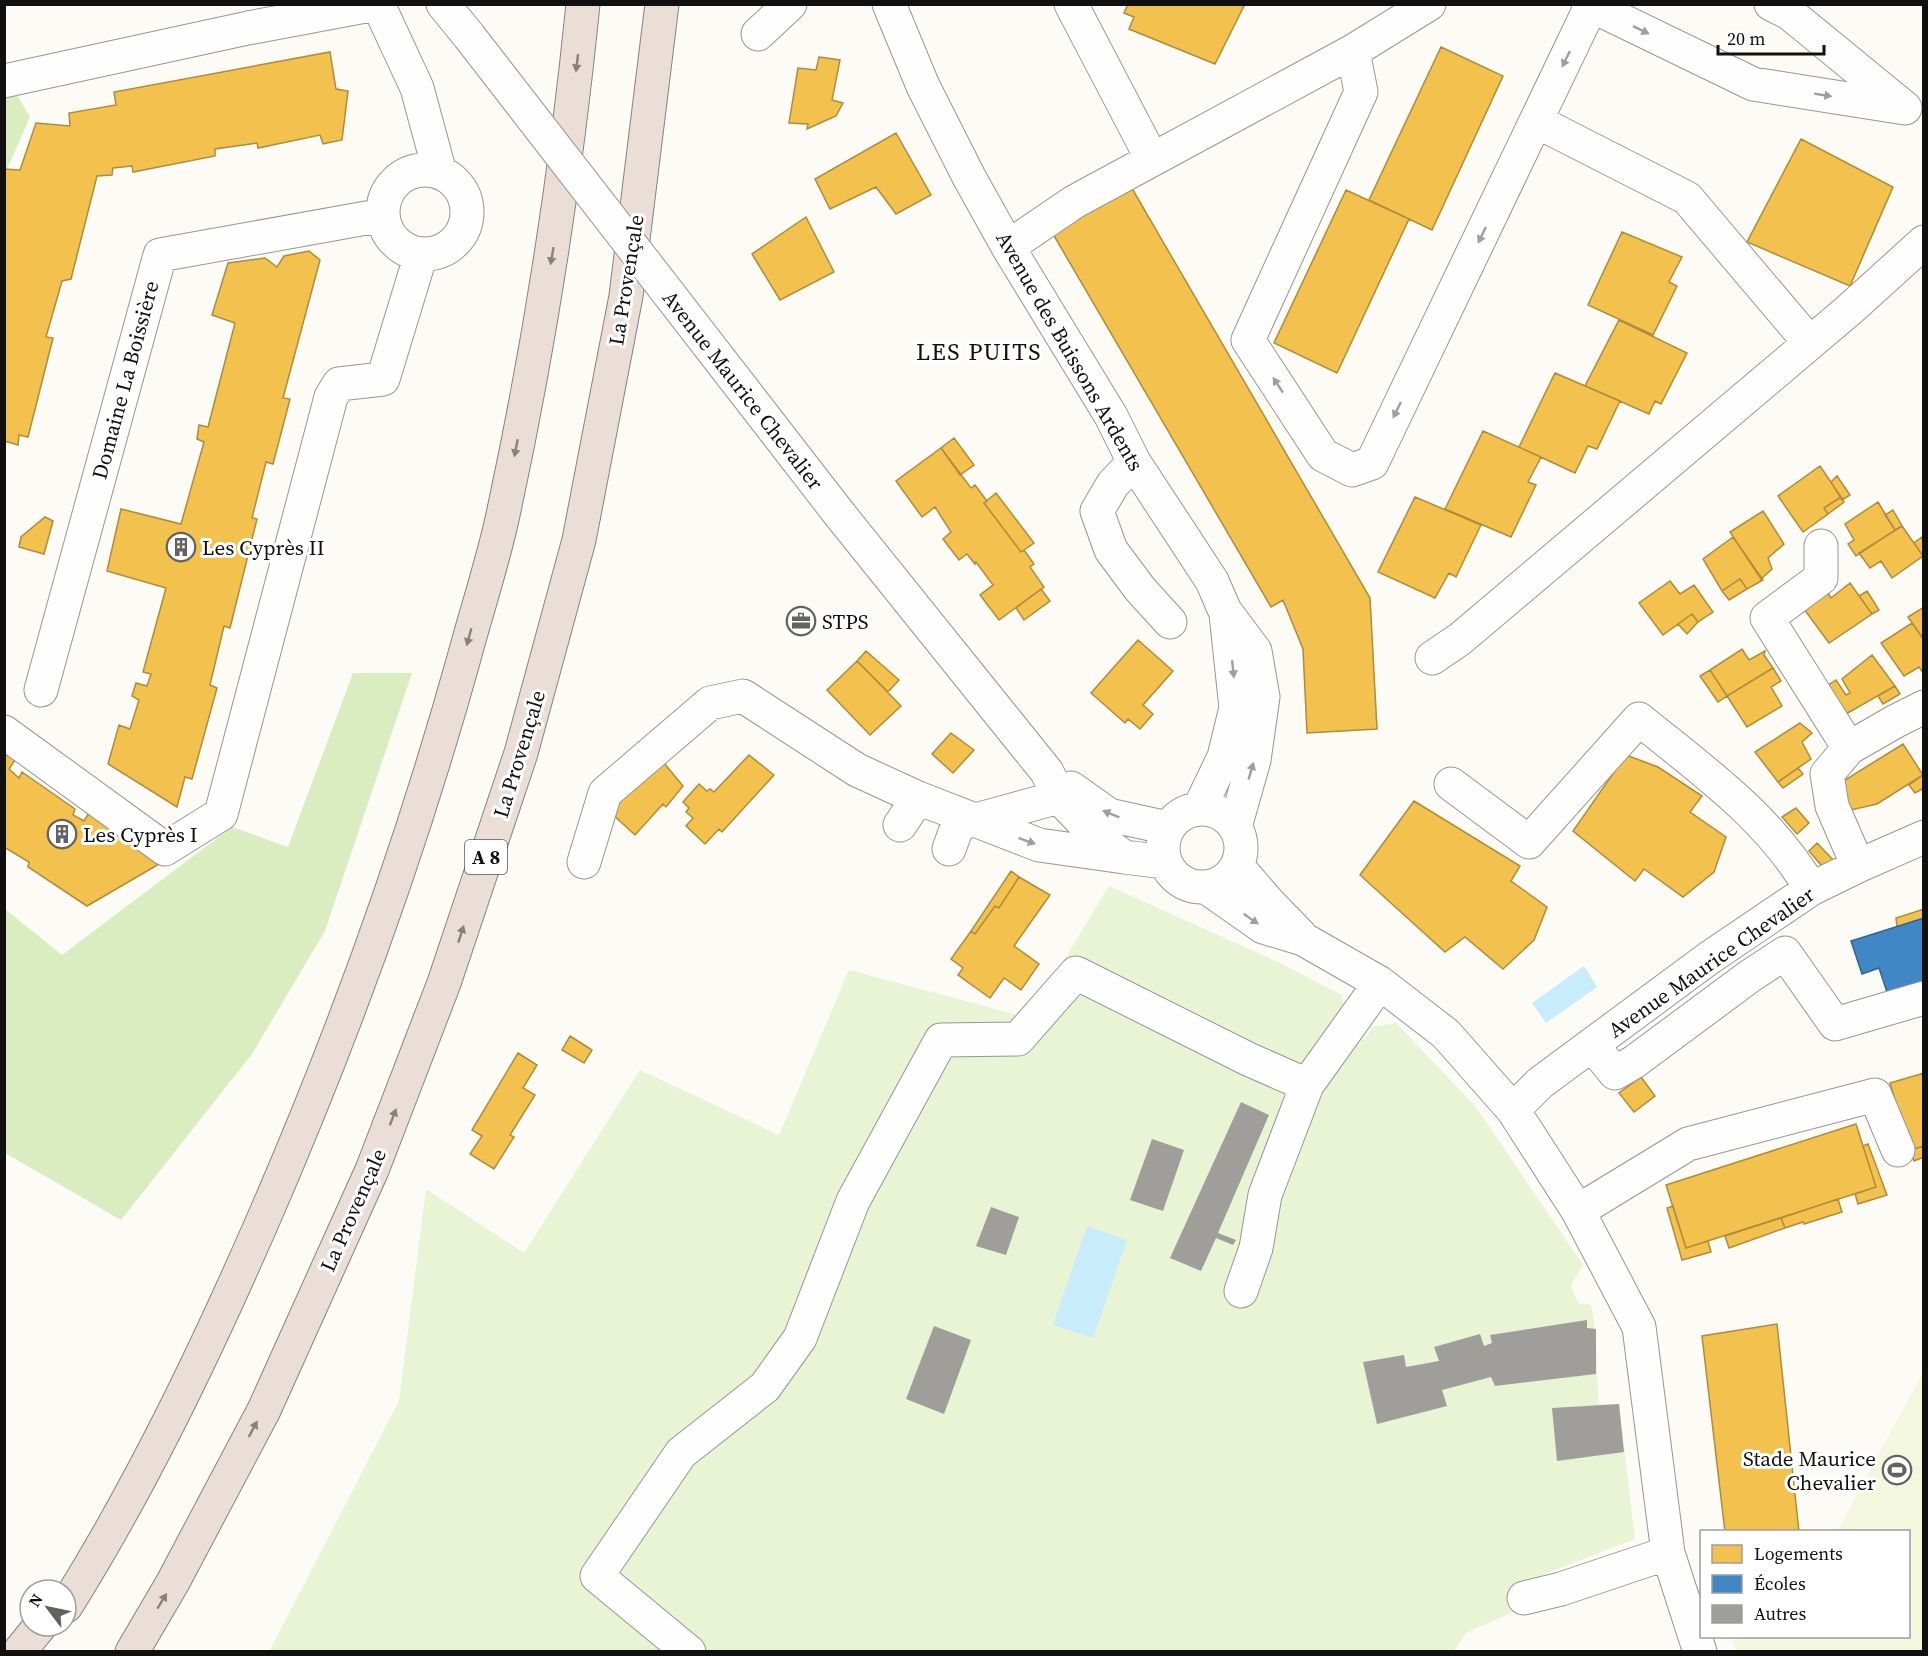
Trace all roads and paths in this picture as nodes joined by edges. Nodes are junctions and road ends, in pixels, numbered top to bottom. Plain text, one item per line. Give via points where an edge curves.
1 (377, 4) edge
2 (443, 4) edge
3 (583, 4) edge
4 (662, 4) edge
5 (790, 4) edge
6 (889, 4) edge
7 (905, 4) edge
8 (1071, 4) edge
9 (1429, 4) edge
10 (1771, 4) edge
11 (1590, 5) edge
12 (758, 34) dead end
13 (1353, 51) junction
14 (4, 81) edge
15 (923, 86) junction
16 (1914, 112) edge
17 (1536, 121) junction
18 (1152, 159) junction
19 (441, 173) junction
20 (383, 215) junction
21 (1923, 242) edge
22 (1008, 247) junction
23 (421, 254) junction
24 (1809, 342) junction
25 (1134, 462) junction
26 (1821, 546) dead end
27 (1225, 611) junction
28 (1170, 622) dead end
29 (1432, 658) dead end
30 (41, 690) dead end
31 (1923, 707) edge
32 (4, 732) edge
33 (1849, 748) junction
34 (1053, 784) junction
35 (1451, 784) dead end
36 (918, 798) junction
37 (1199, 809) junction
38 (967, 818) junction
39 (900, 825) dead end
40 (1235, 827) junction
41 (1168, 828) junction
42 (1923, 837) edge
43 (949, 849) dead end
44 (1124, 857) junction
45 (584, 862) dead end
46 (1165, 862) junction
47 (1237, 866) junction
48 (1858, 866) junction
49 (1206, 887) junction
50 (1811, 889) junction
51 (1303, 939) junction
52 (1380, 983) junction
53 (1923, 998) edge
54 (1593, 1046) junction
55 (1307, 1085) junction
56 (1513, 1110) junction
57 (1898, 1150) dead end
58 (1578, 1211) junction
59 (1241, 1291) dead end
60 (98, 1556) junction
61 (1682, 1565) edge
62 (78, 1580) edge
63 (78, 1587) edge
64 (1524, 1598) dead end
65 (30, 1638) edge
66 (47, 1638) edge
67 (19, 1652) edge
68 (38, 1652) edge
69 (132, 1652) edge
70 (689, 1652) edge
71 (1700, 1652) edge

1 - 14 street
1 - 19 street via 417,88
2 - 34 street, Avenue Maurice Chevalier, bridge
3 -> 60 highway via 556,232 528,389 503,514 440,739 345,1024 285,1169 227,1302
69 -> 4 highway, La Provençale / A 8 via 264,1410 372,1170 444,983 521,753 579,540 626,296
5 - 12 street
6 - 15 street, Avenue des Buissons Ardents
7 - 15 street, Avenue des Buissons Ardents
8 - 18 street
9 - 13 street
10 - 16 street via 1789,13
11 -> 16 street via 1753,84
11 -> 17 street
17 -> 13 street via 1372,463 1352,470 1323,455 1248,340 1361,92
13 - 18 street
15 - 22 street, Avenue des Buissons Ardents
17 - 24 street via 1687,198
18 - 22 street via 1074,202
19 - 20 street via 427,170 400,178 384,200
19 - 23 street via 460,190 467,216 456,240 440,251
20 - 23 street via 385,226 399,245
20 - 30 street, Domaine La Boissière via 160,255
21 - 24 street
22 - 25 street, Avenue des Buissons Ardents via 1111,416
23 - 32 street via 383,379 339,384 331,397 221,814 165,849
24 - 29 street via 1460,639
25 - 27 street, Avenue des Buissons Ardents via 1212,581
25 - 28 street via 1113,484 1097,511 1111,549
26 - 33 street via 1821,578 1767,618
27 -> 37 street, Avenue des Buissons Ardents via 1236,708 1224,757
40 -> 27 street, Avenue des Buissons Ardents via 1254,760 1263,697 1256,651
31 - 33 street
33 - 48 street via 1827,774 1832,806
34 - 38 street
41 -> 34 street, Avenue Maurice Chevalier via 1109,815
34 - 44 street, Avenue Maurice Chevalier via 1097,837
35 - 50 street via 1529,842 1639,719 1739,800 1797,866
36 - 38 street, Avenue Maurice Chevalier
36 - 39 street
36 - 45 street, Avenue Maurice Chevalier via 857,770 743,696 710,703 605,793
37 - 40 street via 1220,813
37 - 41 street via 1176,818
38 - 43 street
38 -> 44 street, Avenue Maurice Chevalier via 1039,845
40 - 47 street via 1241,853
41 - 46 street via 1162,850
42 - 48 street, Avenue Maurice Chevalier
44 - 46 street, Avenue Maurice Chevalier
46 - 49 street via 1181,882
47 - 49 street via 1224,880
47 - 51 street
48 - 50 street, Avenue Maurice Chevalier
49 -> 51 street via 1263,927
50 - 54 street, Avenue Maurice Chevalier via 1709,958
51 - 52 street
52 - 55 street
52 - 56 street via 1446,1034
53 - 54 street via 1836,1024 1785,953 1615,1072
54 - 56 street, Avenue Maurice Chevalier via 1540,1083
55 - 59 street via 1265,1195 1257,1248
55 - 70 street via 1076,973 1018,1039 941,1040 854,1201 800,1338 765,1387 681,1453 597,1576
56 - 58 street
57 - 58 street via 1875,1095 1688,1144
58 - 61 street via 1639,1326
60 - 62 highway
60 - 63 highway
61 - 64 street
61 - 71 street
65 - 67 highway
66 - 68 highway

